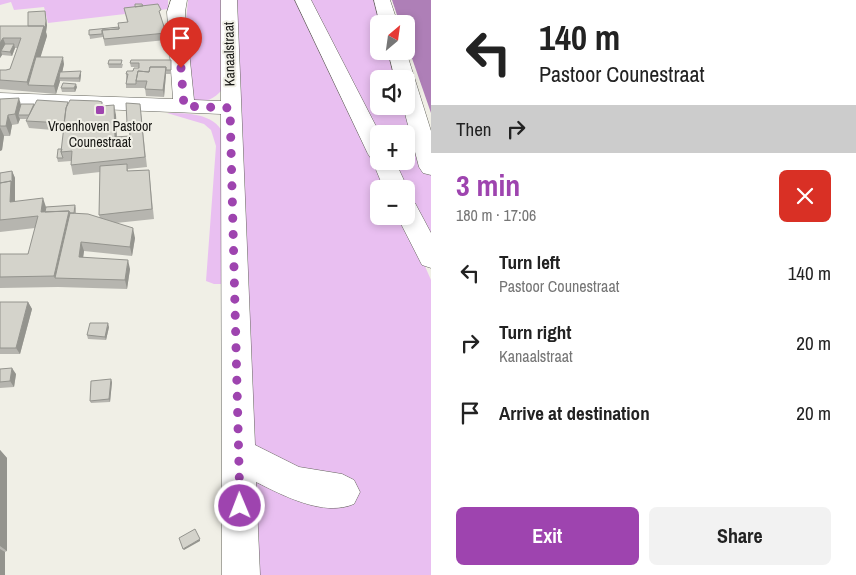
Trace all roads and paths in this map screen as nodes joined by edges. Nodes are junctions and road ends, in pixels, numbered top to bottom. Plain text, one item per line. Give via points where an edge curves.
1 (178, 0) edge
2 (228, 0) edge
3 (303, 0) edge
4 (382, 0) edge
5 (386, 15) edge
6 (0, 99) edge
7 (184, 106) junction
8 (230, 108) junction
9 (415, 113) edge
10 (370, 136) edge
11 (431, 166) edge
12 (414, 225) edge
13 (431, 258) edge
14 (239, 455) junction
15 (342, 492) dead end
16 (241, 575) edge

1 - 7 street via 176,12
2 - 8 street, Kanaalstraat
3 - 10 street
4 - 5 street
6 - 7 street
7 - 8 street
8 - 14 street, Kanaalstraat
9 - 11 street
12 - 13 street
14 - 15 street via 296,484
14 - 16 street, Kanaalstraat

